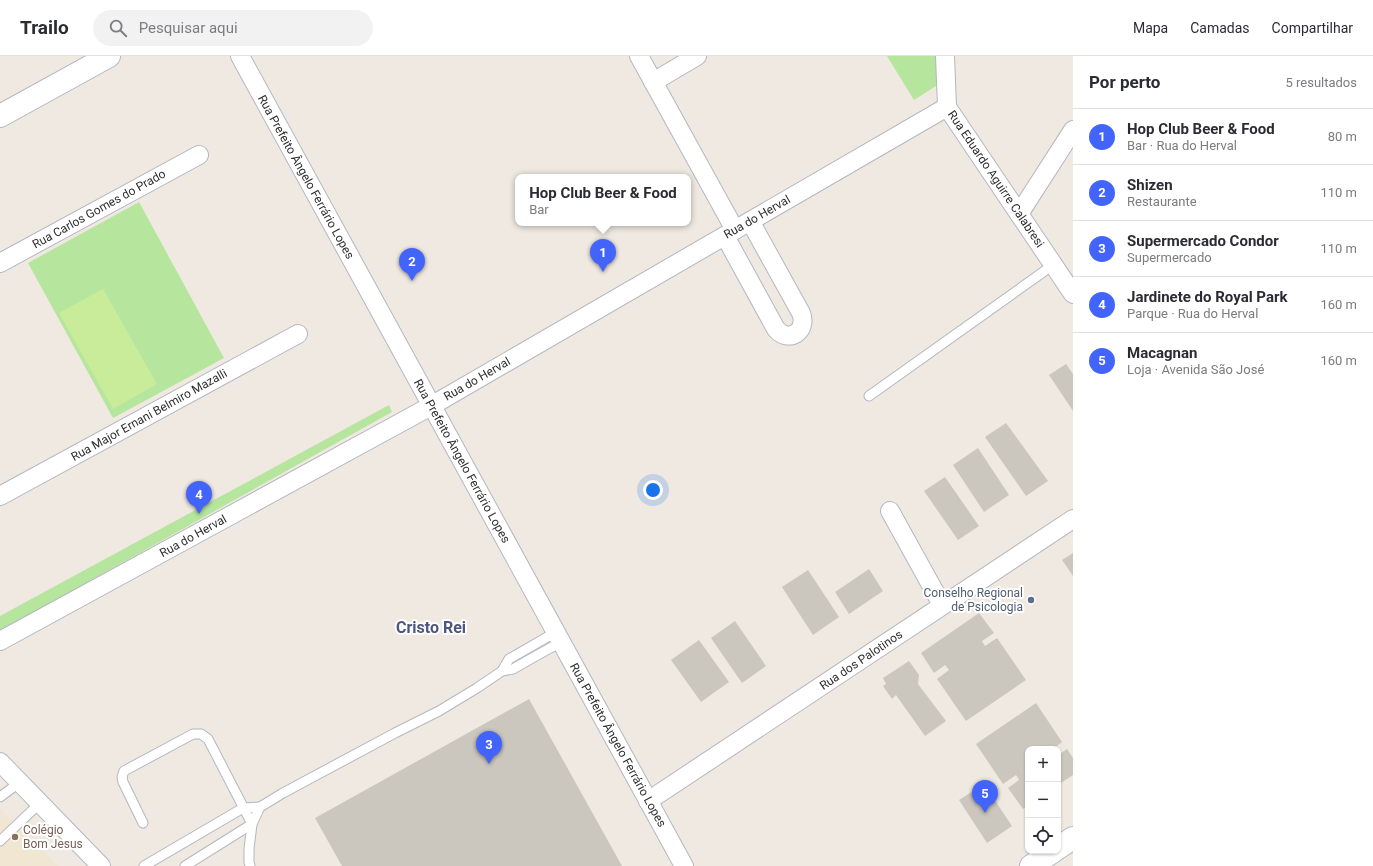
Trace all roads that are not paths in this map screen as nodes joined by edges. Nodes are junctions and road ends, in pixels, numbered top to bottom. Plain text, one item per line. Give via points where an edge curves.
1 (109, 56) edge
2 (240, 56) edge
3 (639, 56) edge
4 (697, 56) edge
5 (945, 56) edge
6 (653, 82) junction
7 (947, 106) junction
8 (0, 116) edge
9 (1073, 130) edge
10 (199, 155) dead end
11 (1019, 214) junction
12 (736, 229) junction
13 (0, 263) edge
14 (1053, 265) junction
15 (1073, 294) edge
16 (298, 334) dead end
17 (870, 396) dead end
18 (431, 406) junction
19 (0, 496) edge
20 (890, 511) dead end
21 (1073, 519) edge
22 (942, 606) junction
23 (558, 637) junction
24 (0, 641) edge
25 (0, 762) edge
26 (20, 782) junction
27 (0, 797) edge
28 (648, 801) junction
29 (40, 804) junction
30 (260, 807) junction
31 (244, 808) junction
32 (143, 824) dead end
33 (252, 824) junction
34 (1073, 838) edge
35 (0, 842) edge
36 (1061, 846) edge
37 (1049, 854) edge
38 (101, 866) edge
39 (144, 866) edge
40 (185, 866) edge
41 (250, 866) edge
42 (684, 866) edge
43 (1031, 866) edge

1 - 8 street
2 - 18 street, Rua Prefeito Ângelo Ferrário Lopes
3 - 6 street
4 - 6 street
5 - 7 street, Rua Eduardo Aguirre Calabresi
6 - 12 street
7 - 11 street, Rua Eduardo Aguirre Calabresi
7 - 12 street, Rua do Herval
9 - 11 street
10 - 13 street, Rua Carlos Gomes do Prado
11 - 14 street, Rua Eduardo Aguirre Calabresi
12 - 12 street via 776,329 785,336 798,332 803,322 801,313
12 - 18 street, Rua do Herval
14 - 15 street, Rua Eduardo Aguirre Calabresi
14 - 17 lane
16 - 19 street, Rua Major Ernani Belmiro Mazalli
18 - 23 street, Rua Prefeito Ângelo Ferrário Lopes
18 - 24 street, Rua do Herval
20 - 22 street
21 - 22 street, Rua dos Palotinos
22 - 28 street, Rua dos Palotinos
23 - 28 street, Rua Prefeito Ângelo Ferrário Lopes
23 - 30 lane via 513,669 502,671 439,711
25 - 26 street
26 - 27 lane
26 - 29 street
28 - 42 street, Rua Prefeito Ângelo Ferrário Lopes
29 - 35 lane
29 - 38 street
30 - 31 lane
30 - 33 lane
31 - 32 lane via 208,739 201,734 193,734 124,771 122,782
31 - 33 lane
31 - 39 lane
33 - 40 lane
33 - 41 lane
34 - 36 street
37 - 43 street

